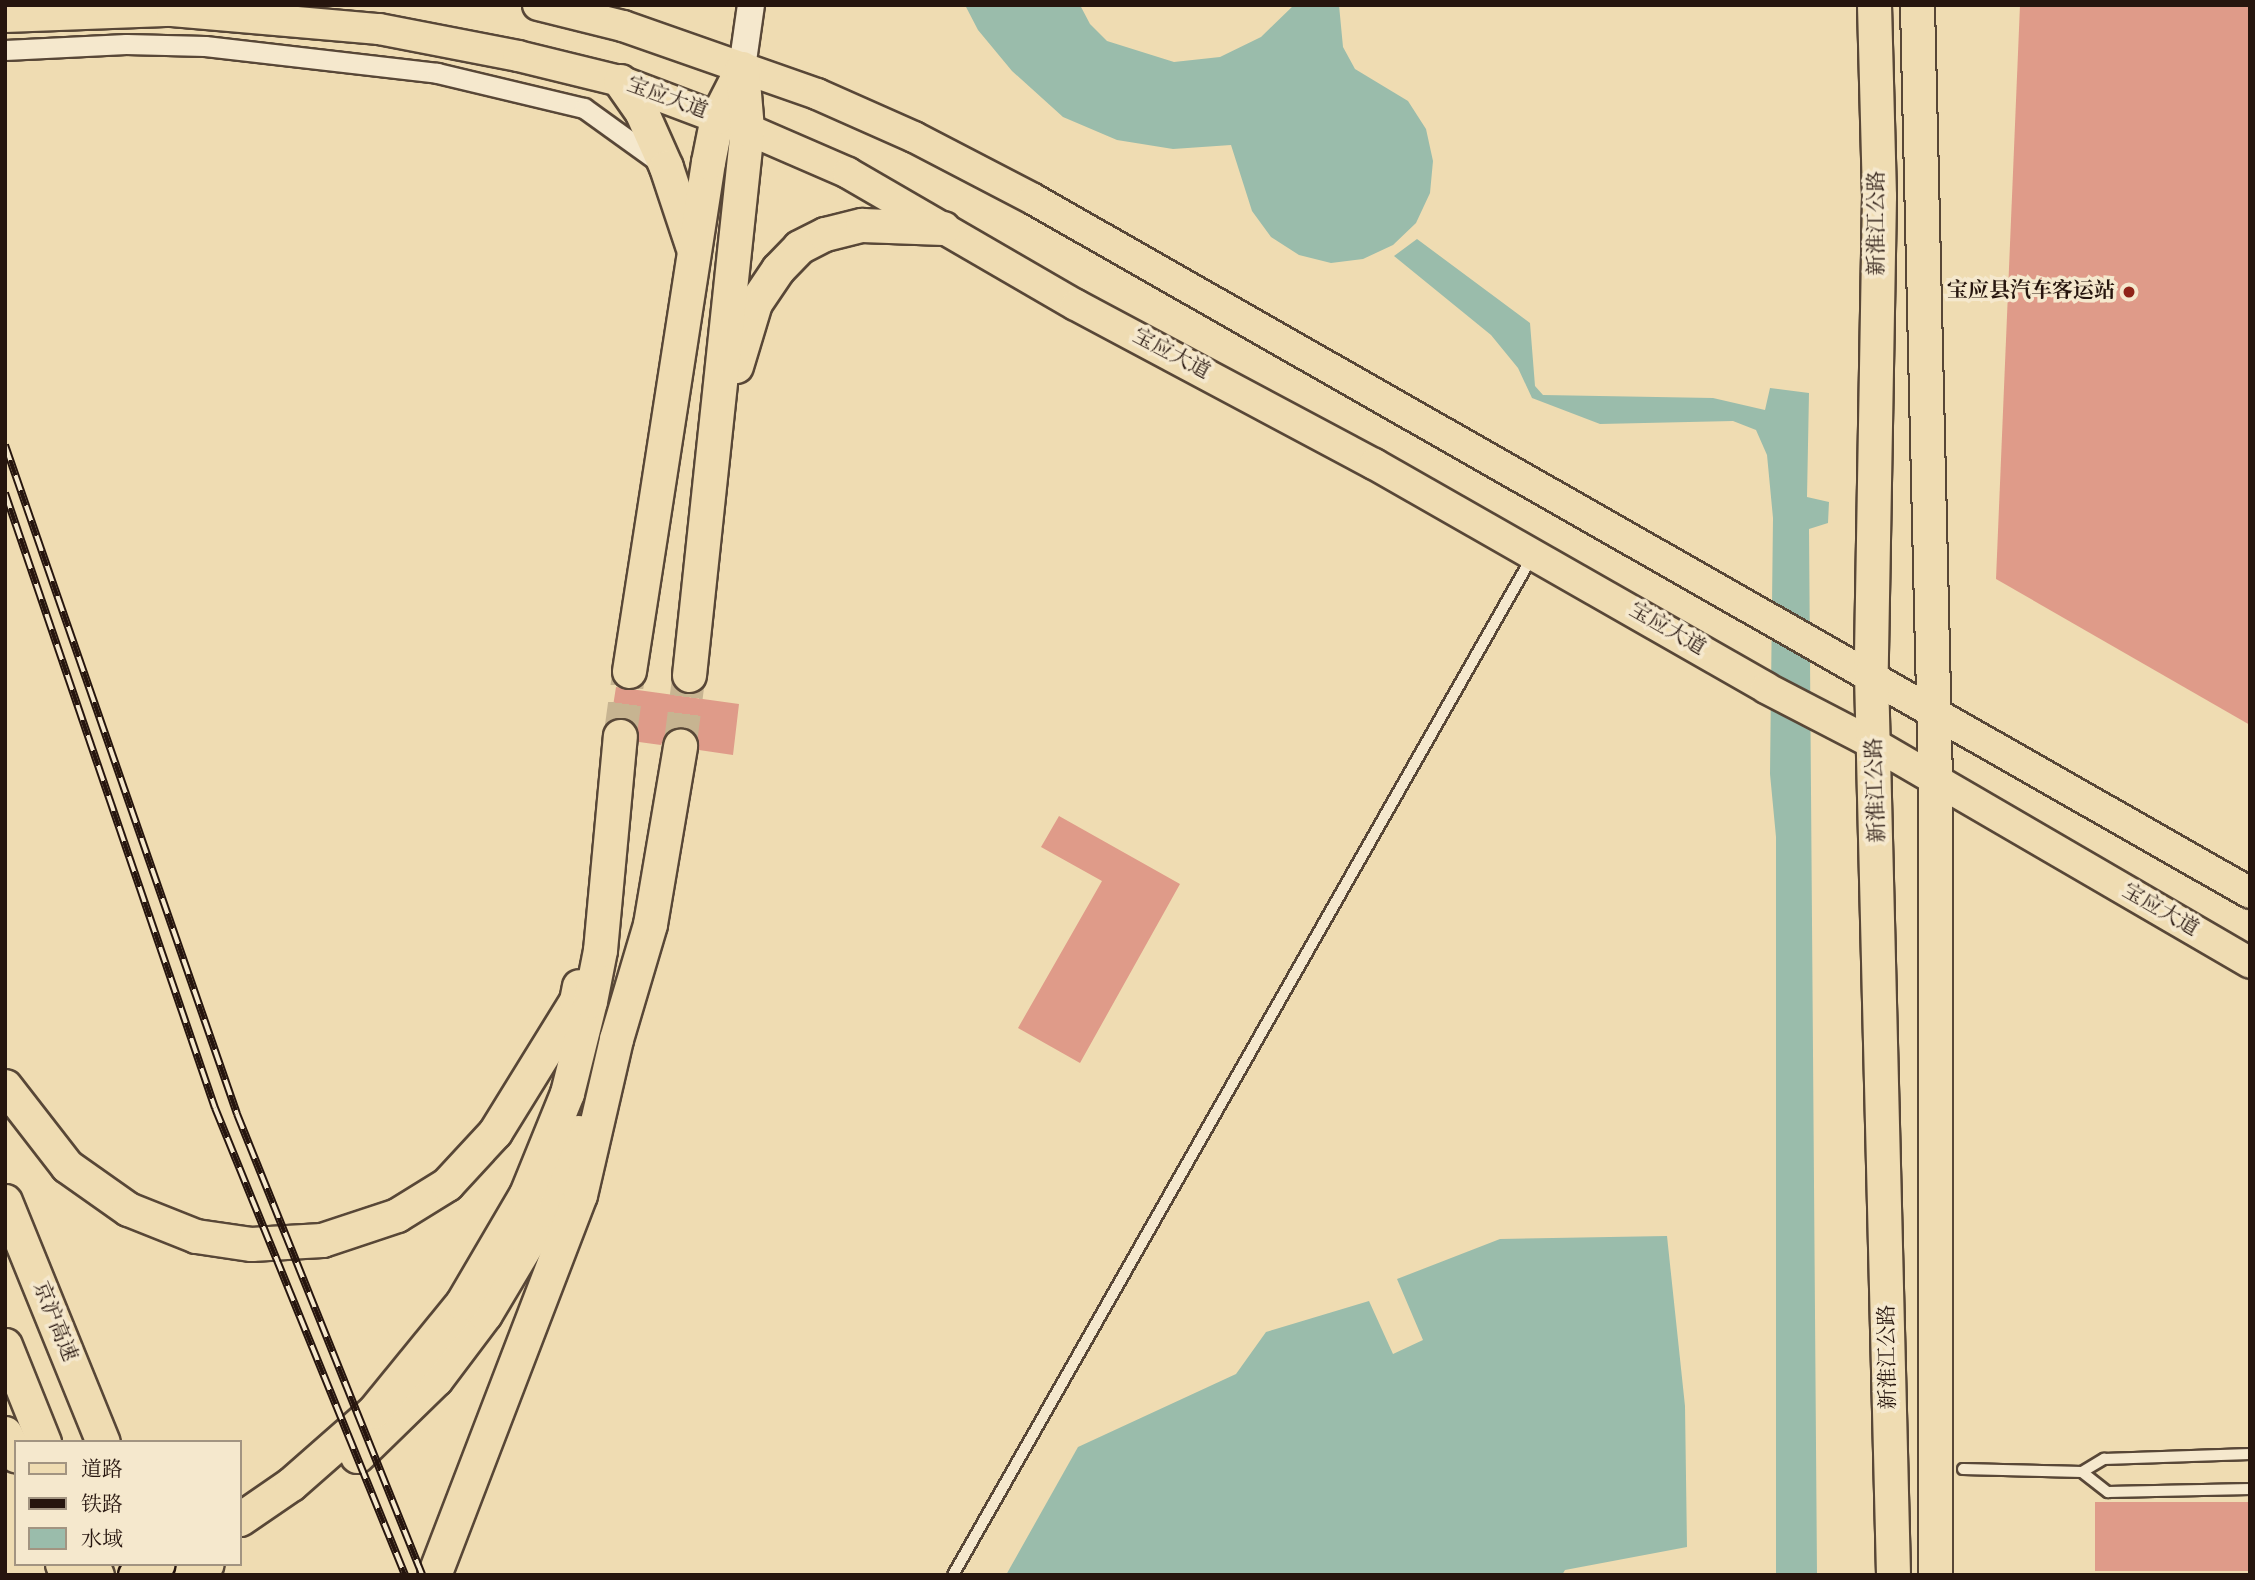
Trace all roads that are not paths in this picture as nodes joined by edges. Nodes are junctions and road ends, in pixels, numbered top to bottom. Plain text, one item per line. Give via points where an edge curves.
1 (538, 5) edge
2 (751, 5) edge
3 (1874, 5) edge
4 (1917, 5) edge
5 (5, 17) edge
6 (5, 50) edge
7 (742, 68) junction
8 (620, 81) junction
9 (717, 117) junction
10 (747, 129) junction
11 (666, 167) junction
12 (943, 228) junction
13 (694, 252) junction
14 (715, 428) junction
15 (1534, 553) junction
16 (629, 671) tunnel mouth
17 (1871, 674) junction
18 (689, 675) tunnel mouth
19 (1930, 711) junction
20 (620, 736) tunnel mouth
21 (1876, 745) junction
22 (680, 747) tunnel mouth
23 (1935, 779) junction
24 (604, 881) junction
25 (2250, 893) edge
26 (2250, 963) edge
27 (616, 1039) junction
28 (5, 1086) edge
29 (5, 1201) edge
30 (5, 1345) edge
31 (383, 1419) junction
32 (5, 1433) edge
33 (43, 1440) edge
34 (102, 1440) edge
35 (14, 1452) edge
36 (2250, 1454) edge
37 (1963, 1469) dead end
38 (2082, 1472) junction
39 (2250, 1489) edge
40 (242, 1518) edge
41 (242, 1541) edge
42 (152, 1566) edge
43 (202, 1566) edge
44 (135, 1575) edge
45 (183, 1575) edge
46 (435, 1575) edge
47 (953, 1575) edge
48 (1894, 1575) edge
49 (1934, 1575) edge

1 - 7 main road via 623,26
2 - 7 street
3 - 17 highway, 新淮江公路 via 1879,197
4 - 19 highway, 新淮江公路
5 - 8 main road, 宝应大道 via 172,11 284,19 445,40
6 - 11 street via 126,44 205,46 437,73 584,108
7 - 9 highway
7 - 10 highway
7 - 17 main road via 817,94 914,137 1033,199
8 - 9 main road, 宝应大道
8 - 11 highway via 642,113
9 - 10 main road, 宝应大道
9 - 13 highway
10 - 12 main road, 宝应大道 via 848,173
10 - 14 highway
11 - 13 highway
12 - 14 highway via 862,225 825,234 799,247 755,303
12 - 15 main road, 宝应大道
13 - 16 highway
14 - 18 highway
15 - 21 main road, 宝应大道 via 1766,688
15 - 47 lane
17 - 19 main road
17 - 21 highway, 新淮江公路
19 - 23 highway, 新淮江公路
19 - 25 main road
20 - 24 highway
21 - 23 main road, 宝应大道
21 - 48 highway, 新淮江公路
22 - 27 highway via 650,924
23 - 26 main road, 宝应大道
23 - 49 highway, 新淮江公路
24 - 28 highway via 576,1000 502,1121 447,1184 397,1215 322,1240 251,1244 196,1236 128,1209 67,1167
24 - 31 highway via 600,950 590,1001 567,1093 526,1194 462,1303
27 - 31 highway via 547,1210 485,1314 436,1379
27 - 46 highway via 580,1195
29 - 34 highway, 京沪高速
30 - 33 highway
31 - 40 highway
31 - 41 highway via 304,1501
32 - 35 highway
36 - 38 lane via 2104,1459
37 - 38 lane
38 - 39 lane via 2108,1492
42 - 44 highway, bridge
43 - 45 highway

